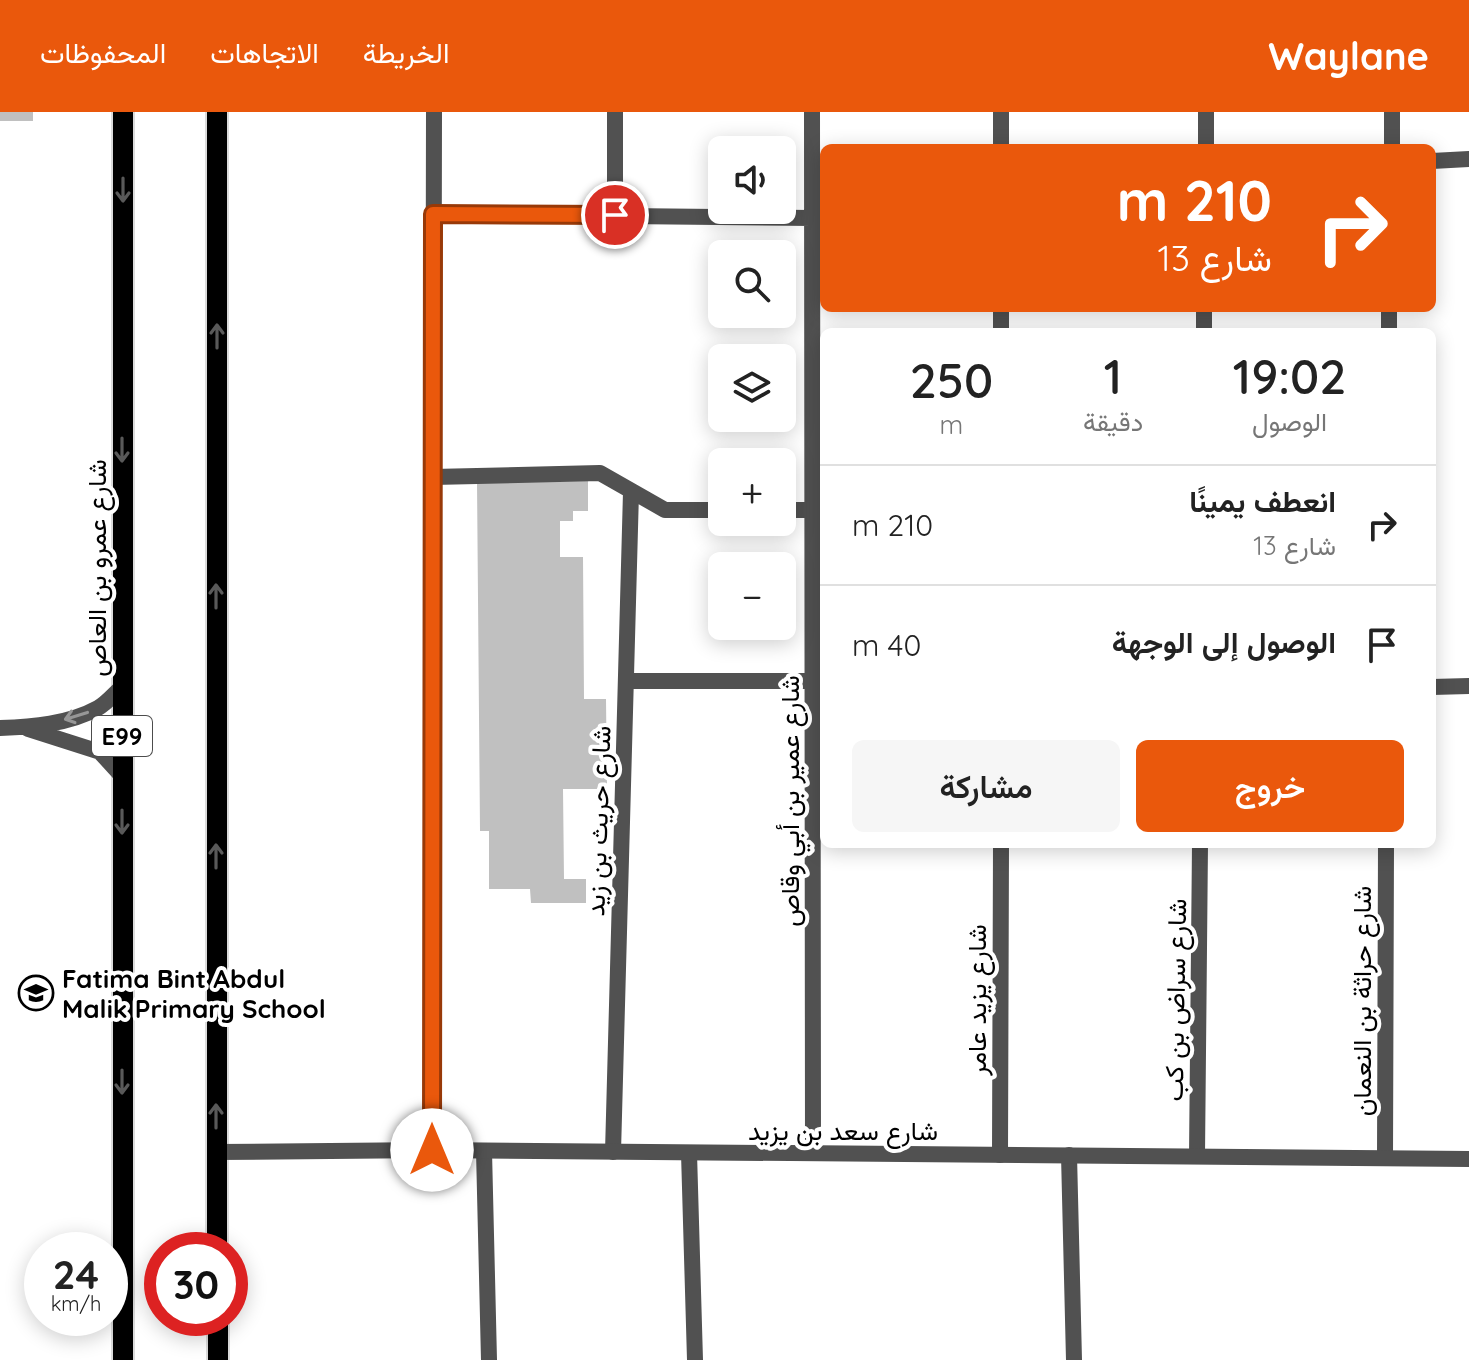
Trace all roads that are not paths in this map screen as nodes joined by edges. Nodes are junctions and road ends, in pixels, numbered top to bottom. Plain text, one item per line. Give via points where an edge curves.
1 (123, 112) edge
2 (217, 112) edge
3 (434, 112) edge
4 (615, 112) edge
5 (812, 112) edge
6 (1001, 112) edge
7 (1206, 112) edge
8 (1392, 112) edge
9 (1001, 144) edge
10 (1206, 144) edge
11 (1392, 144) edge
12 (1469, 159) edge
13 (1436, 161) edge
14 (433, 214) junction
15 (615, 215) junction
16 (812, 218) junction
17 (433, 477) junction
18 (631, 492) junction
19 (708, 510) edge
20 (796, 510) edge
21 (812, 510) junction
22 (626, 681) junction
23 (813, 681) junction
24 (1469, 686) edge
25 (122, 687) junction
26 (1436, 687) edge
27 (22, 727) junction
28 (0, 728) edge
29 (122, 776) junction
30 (1001, 848) edge
31 (1200, 848) edge
32 (1386, 848) edge
33 (432, 1150) junction
34 (484, 1151) junction
35 (216, 1152) junction
36 (613, 1152) junction
37 (689, 1153) junction
38 (813, 1153) junction
39 (1000, 1155) junction
40 (1069, 1155) junction
41 (1197, 1156) junction
42 (1385, 1158) junction
43 (1469, 1159) edge
44 (217, 1232) edge
45 (218, 1336) edge
46 (123, 1360) edge
47 (218, 1360) edge
48 (489, 1360) edge
49 (695, 1360) edge
50 (1074, 1360) edge

1 -> 25 main road, شارع عمرو بن العاص / E99
35 -> 2 main road
3 - 14 street
4 - 15 street
5 - 16 street, شارع عمير بن أبي وقاص
6 - 9 street
7 - 10 street
8 - 11 street
12 - 13 street
14 - 15 street
14 - 17 street
15 - 16 street
16 - 21 street, شارع عمير بن أبي وقاص
17 - 18 street via 600,473
17 - 33 street
18 - 19 street via 665,510
18 - 22 street, شارع حريث بن زيد
20 - 21 street
21 - 23 street, شارع عمير بن أبي وقاص
22 - 23 street
22 - 36 street, شارع حريث بن زيد
23 - 38 street, شارع عمير بن أبي وقاص
24 - 26 street
25 -> 27 street via 101,707 76,718
25 - 29 main road, شارع عمرو بن العاص / E99
27 - 28 street
27 - 29 street via 100,752
29 -> 46 main road, شارع عمرو بن العاص / E99
30 - 39 street, شارع يزيد عامر
31 - 41 street, شارع سراض بن كب
32 - 42 street, شارع حراثة بن النعمان
33 - 34 street, شارع سعد بن يزيد
33 - 35 street, شارع سعد بن يزيد
34 - 36 street, شارع سعد بن يزيد
34 - 48 street
35 - 44 main road
36 - 37 street, شارع سعد بن يزيد
37 - 38 street, شارع سعد بن يزيد
37 - 49 street
38 - 39 street, شارع سعد بن يزيد
39 - 40 street, شارع سعد بن يزيد
40 - 41 street, شارع سعد بن يزيد
40 - 50 street
41 - 42 street, شارع سعد بن يزيد
42 - 43 street, شارع سعد بن يزيد
45 - 47 main road

